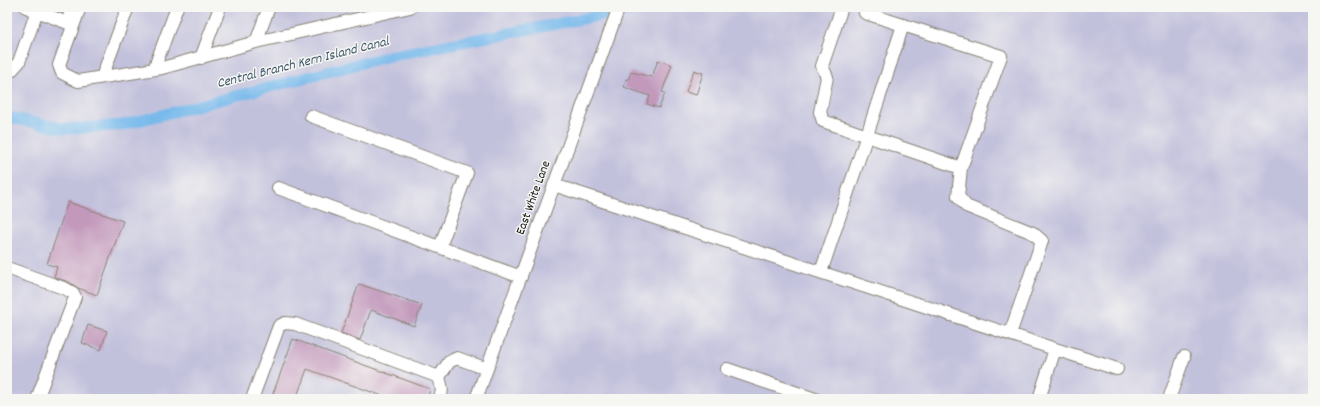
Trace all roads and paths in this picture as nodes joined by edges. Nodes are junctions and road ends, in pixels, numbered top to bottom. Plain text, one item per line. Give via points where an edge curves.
1 (26, 7) edge
2 (68, 7) edge
3 (80, 7) edge
4 (128, 7) edge
5 (177, 7) edge
6 (220, 7) edge
7 (269, 7) edge
8 (410, 7) edge
9 (619, 7) edge
10 (842, 7) edge
11 (37, 12) junction
12 (865, 13) dead end
13 (73, 25) junction
14 (903, 25) junction
15 (256, 42) junction
16 (201, 58) junction
17 (154, 70) junction
18 (7, 73) edge
19 (102, 77) junction
20 (311, 116) dead end
21 (868, 135) junction
22 (961, 168) junction
23 (554, 185) junction
24 (278, 188) dead end
25 (440, 247) junction
26 (7, 268) edge
27 (821, 272) junction
28 (521, 277) junction
29 (1010, 334) junction
30 (1055, 349) junction
31 (1184, 357) dead end
32 (727, 369) dead end
33 (1117, 369) dead end
34 (487, 370) junction
35 (439, 377) junction
36 (37, 399) edge
37 (252, 399) edge
38 (439, 399) edge
39 (476, 399) edge
40 (815, 399) edge
41 (1039, 399) edge
42 (1169, 399) edge

1 - 11 street
2 - 13 street
3 - 13 street
4 - 19 street
5 - 17 street
6 - 16 street
7 - 15 street
8 - 15 street
9 - 23 street, East White Lane
10 - 21 street via 822,66 827,77 820,112 823,121
11 - 13 street
11 - 18 street via 19,62
12 - 14 street
13 - 19 street via 59,65 62,73 78,81
14 - 21 street
14 - 22 street via 1001,56
15 - 16 street
16 - 17 street
17 - 19 street
20 - 25 street via 467,173
21 - 22 street
21 - 27 street
22 - 29 street via 958,196 966,206 1033,232 1042,241
23 - 27 street
23 - 28 street, East White Lane
24 - 25 street
25 - 28 street
26 - 36 street via 66,289 75,297
27 - 29 street
28 - 34 street, East White Lane
29 - 30 street
30 - 33 street
30 - 41 street
31 - 42 street
32 - 40 street
34 - 35 street via 457,358 449,362
34 - 39 street, East White Lane
35 - 37 street via 295,324 285,323 279,326
35 - 38 street via 442,388

